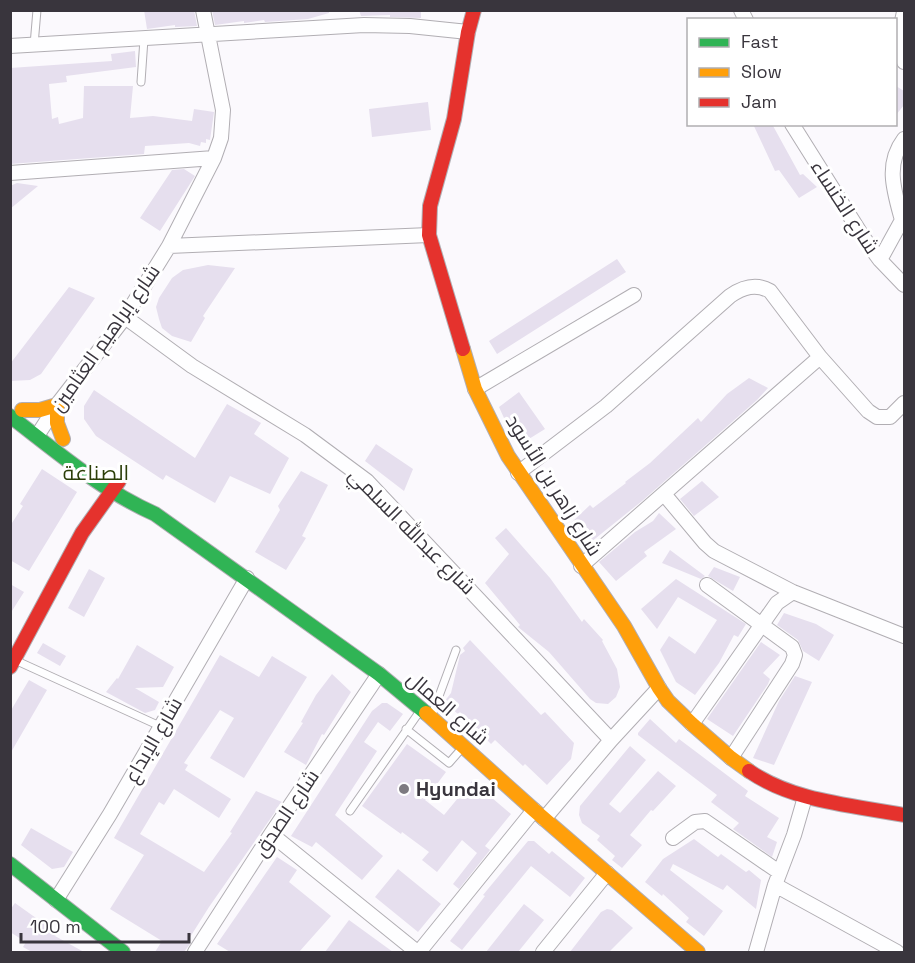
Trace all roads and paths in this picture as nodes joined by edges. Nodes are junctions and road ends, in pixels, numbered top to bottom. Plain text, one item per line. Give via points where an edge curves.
1 (37, 10) edge
2 (203, 10) edge
3 (474, 10) edge
4 (904, 12) edge
5 (468, 32) junction
6 (209, 36) junction
7 (144, 39) junction
8 (10, 45) edge
9 (34, 45) junction
10 (904, 63) edge
11 (141, 82) dead end
12 (793, 126) edge
13 (904, 139) edge
14 (214, 158) junction
15 (10, 173) edge
16 (903, 223) edge
17 (429, 235) junction
18 (169, 246) junction
19 (880, 260) junction
20 (904, 285) edge
21 (634, 295) dead end
22 (125, 317) junction
23 (820, 357) junction
24 (475, 389) junction
25 (10, 402) edge
26 (904, 403) edge
27 (57, 405) junction
28 (16, 413) edge
29 (40, 430) junction
30 (91, 460) dead end
31 (518, 473) junction
32 (111, 484) junction
33 (664, 494) junction
34 (581, 566) junction
35 (247, 579) junction
36 (707, 585) dead end
37 (793, 592) junction
38 (762, 624) junction
39 (904, 636) edge
40 (456, 650) dead end
41 (13, 663) edge
42 (380, 674) junction
43 (659, 688) junction
44 (427, 713) junction
45 (692, 724) junction
46 (162, 727) junction
47 (406, 729) junction
48 (611, 740) junction
49 (464, 747) junction
50 (731, 758) junction
51 (805, 797) junction
52 (350, 811) dead end
53 (539, 814) junction
54 (904, 815) edge
55 (271, 834) junction
56 (673, 838) dead end
57 (10, 864) edge
58 (607, 873) junction
59 (777, 879) junction
60 (56, 900) junction
61 (123, 952) edge
62 (195, 952) edge
63 (418, 952) edge
64 (543, 952) edge
65 (697, 952) edge
66 (756, 952) edge
67 (897, 952) edge

1 - 9 lane
2 - 6 street, شارع إبراهيم العثامين
3 - 5 street, شارع زاهر بن الأسود
4 - 10 street via 898,39
5 - 6 street via 364,26
5 - 17 street, شارع زاهر بن الأسود via 454,119 430,206
6 - 7 street
6 - 14 street, شارع إبراهيم العثامين via 223,110 221,138
7 - 9 street
7 - 11 lane
8 - 9 street
12 - 19 street, شارع الخنساء
13 - 16 street via 892,169
14 - 15 street
14 - 18 street, شارع إبراهيم العثامين
16 - 19 street
17 - 18 street
17 - 24 street, شارع زاهر بن الأسود
18 - 22 street, شارع إبراهيم العثامين
19 - 20 street, شارع الخنساء
21 - 24 street
22 - 27 street, شارع إبراهيم العثامين
22 - 48 street, شارع عبدالله السلمي via 192,366 305,435 367,481
23 - 26 street via 877,417 890,417
23 - 31 street via 770,291 756,286 743,288 606,406
23 - 33 street
24 - 31 street, شارع زاهر بن الأسود
25 - 28 street, شارع العمال
27 - 28 street
27 - 29 street, شارع إبراهيم العثامين
27 - 29 street, شارع العمال via 57,423 68,442
28 - 29 street, شارع العمال
29 - 32 street, شارع العمال
30 - 32 street, شارع العمال
31 - 34 street, شارع زاهر بن الأسود
32 - 35 street, شارع العمال via 135,507 155,514
32 - 41 street via 84,522
33 - 34 street
33 - 37 street via 714,551
34 - 43 street, شارع زاهر بن الأسود via 636,645
35 - 42 street, شارع العمال
35 - 46 street, شارع الإبداع
36 - 38 street
37 - 38 street via 777,603
37 - 39 street
38 - 45 street
38 - 50 street via 792,647 795,655
40 - 44 lane
41 - 46 lane
42 - 44 street, شارع العمال
42 - 55 street, شارع الصدق
43 - 45 street, شارع زاهر بن الأسود
43 - 48 street
44 - 47 lane
44 - 49 street, شارع العمال
45 - 50 street, شارع زاهر بن الأسود
46 - 60 street, شارع الإبداع
47 - 49 lane via 449,763
47 - 52 lane
48 - 53 street
49 - 53 street, شارع العمال
50 - 51 street, شارع زاهر بن الأسود via 761,779
51 - 54 street, شارع زاهر بن الأسود
51 - 59 street
53 - 58 street, شارع العمال
53 - 63 street
55 - 62 street, شارع الصدق
55 - 63 street
56 - 59 street via 695,822 705,821
57 - 60 street
58 - 64 street
58 - 65 street, شارع العمال
59 - 66 street
59 - 67 street
60 - 61 street

